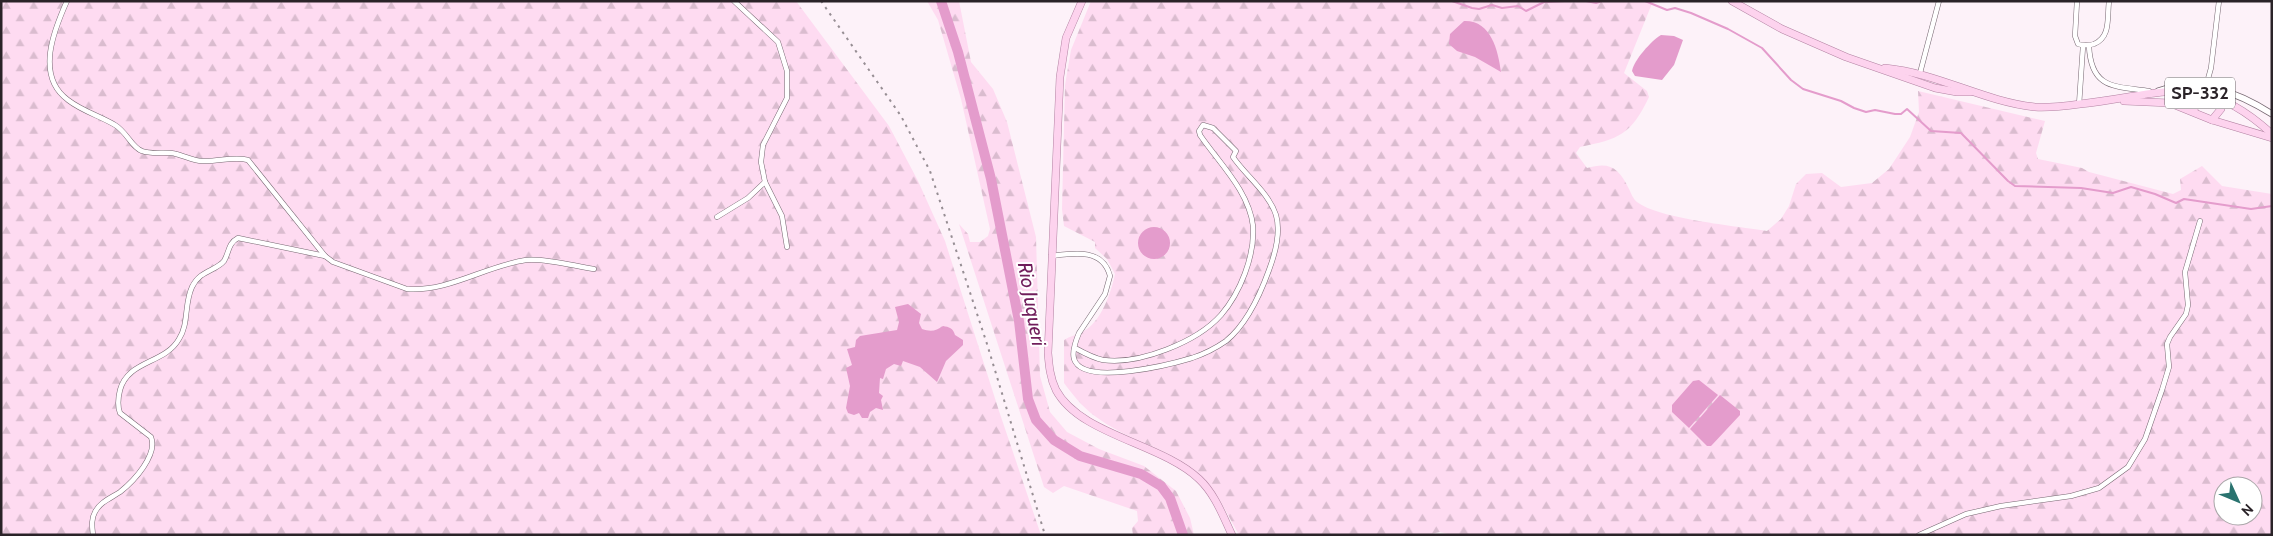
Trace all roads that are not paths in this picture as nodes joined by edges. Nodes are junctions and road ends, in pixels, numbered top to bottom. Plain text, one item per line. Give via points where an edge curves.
1 (67, 1) edge
2 (734, 1) edge
3 (1082, 1) edge
4 (1732, 1) edge
5 (1939, 1) edge
6 (2077, 1) edge
7 (2108, 1) edge
8 (2219, 1) edge
9 (2086, 46) junction
10 (1885, 68) junction
11 (1920, 73) junction
12 (2206, 86) junction
13 (2223, 90) junction
14 (1974, 92) junction
15 (2154, 92) junction
16 (2199, 92) junction
17 (2223, 99) junction
18 (2116, 100) junction
19 (2079, 105) junction
20 (2194, 111) junction
21 (2272, 114) edge
22 (2212, 120) junction
23 (2272, 134) edge
24 (2272, 138) edge
25 (765, 182) junction
26 (717, 217) dead end
27 (2200, 221) dead end
28 (787, 247) dead end
29 (325, 256) junction
30 (1051, 256) junction
31 (594, 269) dead end
32 (1075, 348) junction
33 (93, 535) edge
34 (1232, 535) edge
35 (1919, 535) edge

1 - 29 street via 50,51 50,67 63,96 122,129 143,152 175,153 201,161 239,157 248,160
2 - 25 street via 778,42 787,71 787,98 763,145 761,162
3 - 30 main road via 1062,56
4 - 10 main road, SP-332 via 1803,39 1846,57
5 - 11 street
6 - 9 street via 2075,36 2078,44
7 - 9 street via 2106,36
8 - 12 street via 2212,68
9 - 15 street via 2094,72 2101,81
9 - 19 street
10 - 11 main road, SP-332
10 - 14 main road, SP-332 via 1936,88
11 - 14 main road, SP-332
12 - 13 street
12 - 15 street via 2168,87
12 - 16 main road
13 - 17 main road
13 - 21 street
14 - 19 main road, SP-332 via 2035,107
15 - 16 main road, SP-332
15 - 18 main road, SP-332
16 - 17 main road, SP-332
16 - 20 main road via 2194,101
17 - 22 main road via 2219,114
17 - 23 main road, SP-332 via 2238,106
18 - 19 main road, SP-332
18 - 20 main road, SP-332 via 2170,103
20 - 22 main road, SP-332
22 - 24 main road, SP-332
25 - 26 street via 748,198
25 - 28 street via 782,216
27 - 35 street via 2185,272 2186,314 2170,336 2167,344 2169,367 2162,390 2145,439 2128,467 2099,488 1966,514
29 - 31 street via 333,262 417,289 449,284 527,260
29 - 33 street via 240,238 234,240 220,265 203,273 197,280 187,300 184,328 179,339 171,349 132,371 121,384 118,398 120,413 151,437 153,448 146,463 125,488 103,502 96,511 92,519
30 - 32 street via 1076,253 1094,256 1103,261 1108,270 1107,288 1079,333
30 - 34 main road via 1048,353 1056,391 1082,418 1151,450 1194,476 1209,490
32 - 32 street via 1074,359 1078,365 1100,374 1192,358 1228,340 1253,306 1274,254 1278,233 1276,217 1271,204 1235,160 1236,151 1210,126 1200,127 1200,135 1238,187 1251,215 1252,240 1248,263 1236,292 1214,321 1183,342 1153,354 1121,361 1104,360

